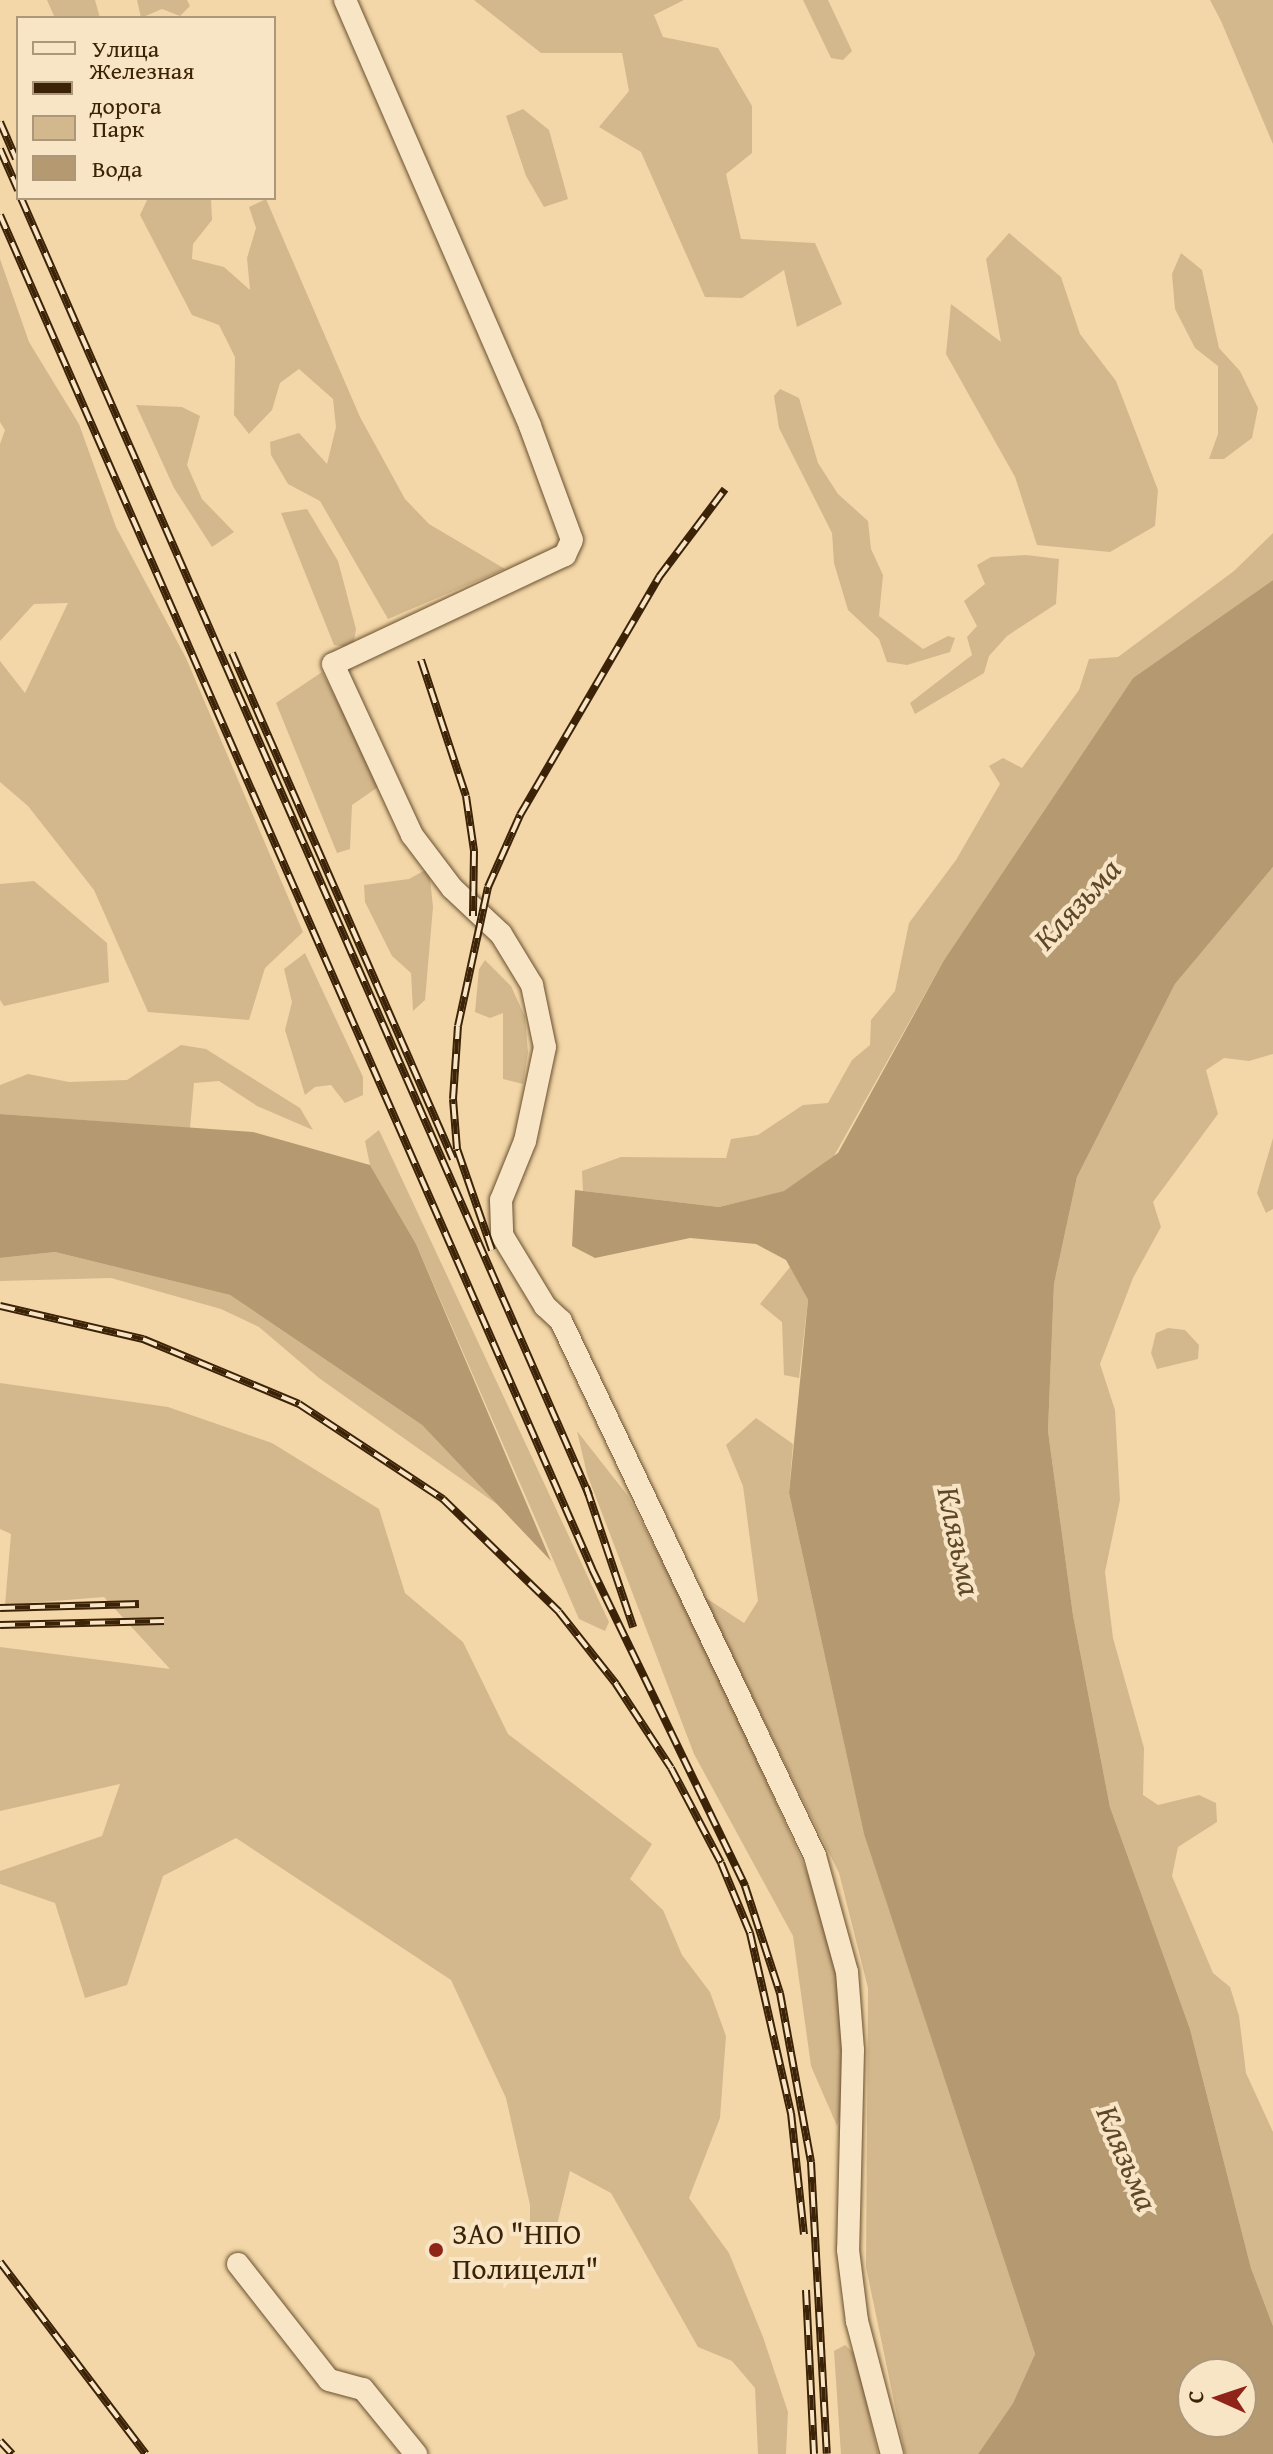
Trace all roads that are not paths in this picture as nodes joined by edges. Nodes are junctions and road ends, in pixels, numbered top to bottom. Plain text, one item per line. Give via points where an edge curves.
1 (345, 0) edge
2 (238, 2264) dead end
3 (416, 2454) edge
4 (892, 2454) edge

1 - 4 street via 530,426 572,540 565,555 333,664 412,835 452,888 501,934 532,985 545,1047 525,1141 501,1200 502,1235 545,1306 561,1321 815,1856 847,1972 853,2050 848,2250 857,2321
2 - 3 street via 329,2380 363,2389

